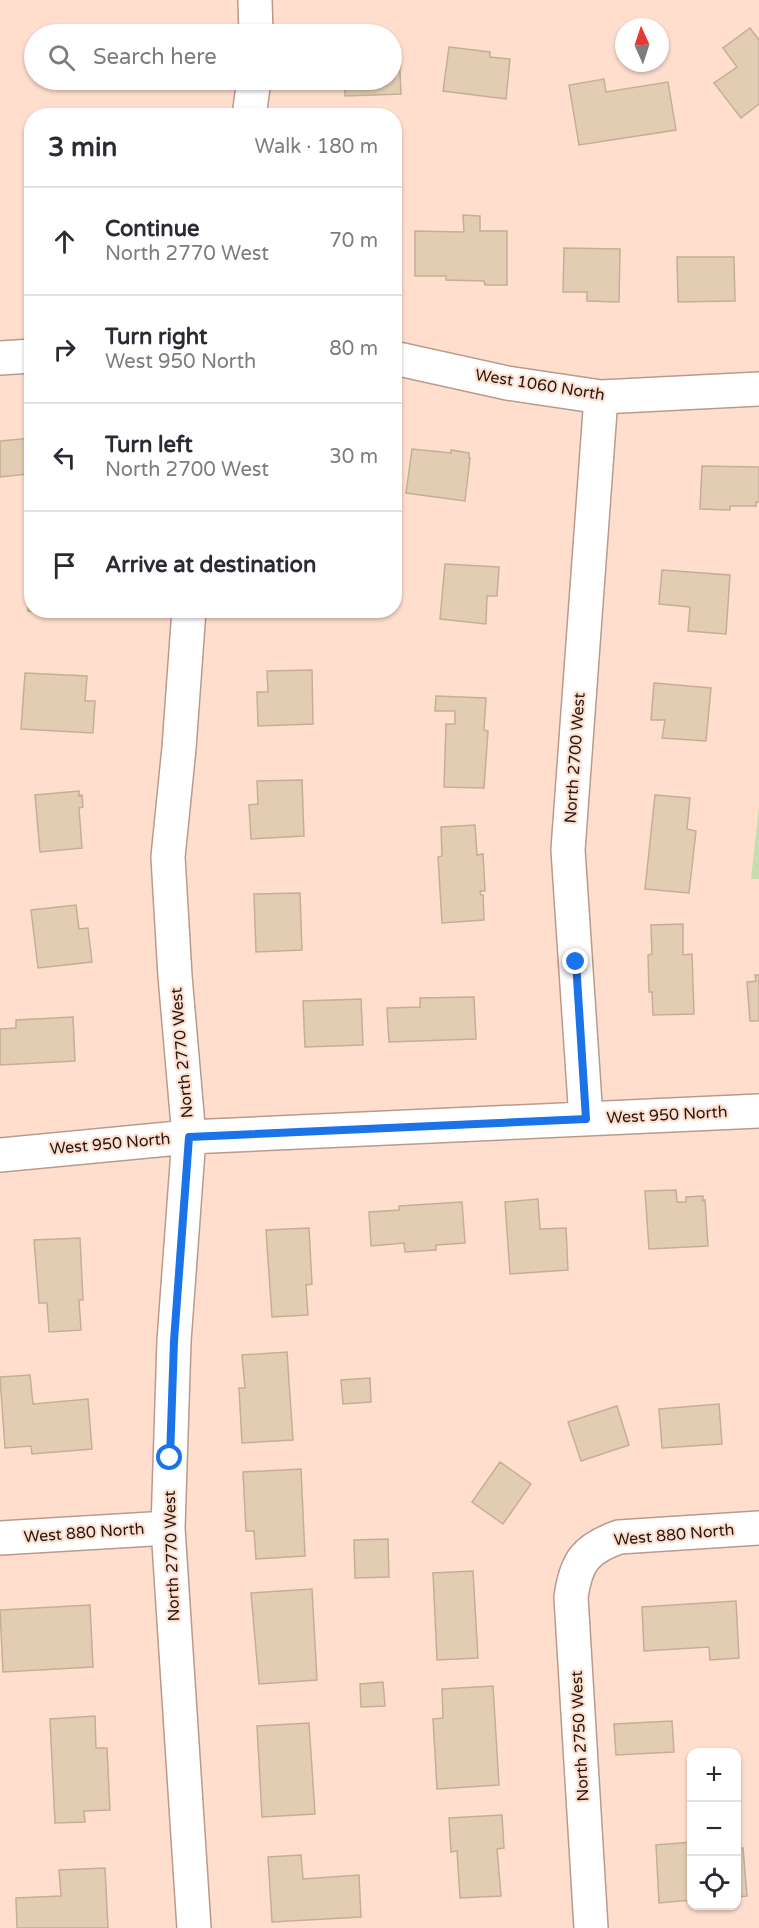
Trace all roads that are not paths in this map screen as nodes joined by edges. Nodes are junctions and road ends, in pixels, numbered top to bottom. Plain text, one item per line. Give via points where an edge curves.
1 (255, 0) edge
2 (256, 24) edge
3 (253, 90) edge
4 (250, 108) edge
5 (24, 356) edge
6 (0, 358) edge
7 (402, 360) edge
8 (759, 389) edge
9 (601, 397) junction
10 (188, 618) edge
11 (759, 1111) edge
12 (586, 1119) junction
13 (189, 1137) junction
14 (0, 1155) edge
15 (168, 1528) junction
16 (759, 1528) edge
17 (0, 1538) edge
18 (591, 1551) joint
19 (194, 1928) edge
20 (591, 1928) edge

1 - 2 street
3 - 4 street
5 - 6 street
7 - 9 street, West 1060 North via 507,383
8 - 9 street, West 1060 North
9 - 12 street, North 2700 West via 568,850
10 - 13 street, North 2770 West via 168,857
11 - 12 street, West 950 North
12 - 13 street, West 950 North
13 - 14 street, West 950 North
13 - 15 street, North 2770 West via 174,1341
15 - 17 street, West 880 North
15 - 19 street, North 2770 West
16 - 18 street, West 880 North via 619,1537
18 - 20 street, North 2750 West via 574,1576 572,1598

